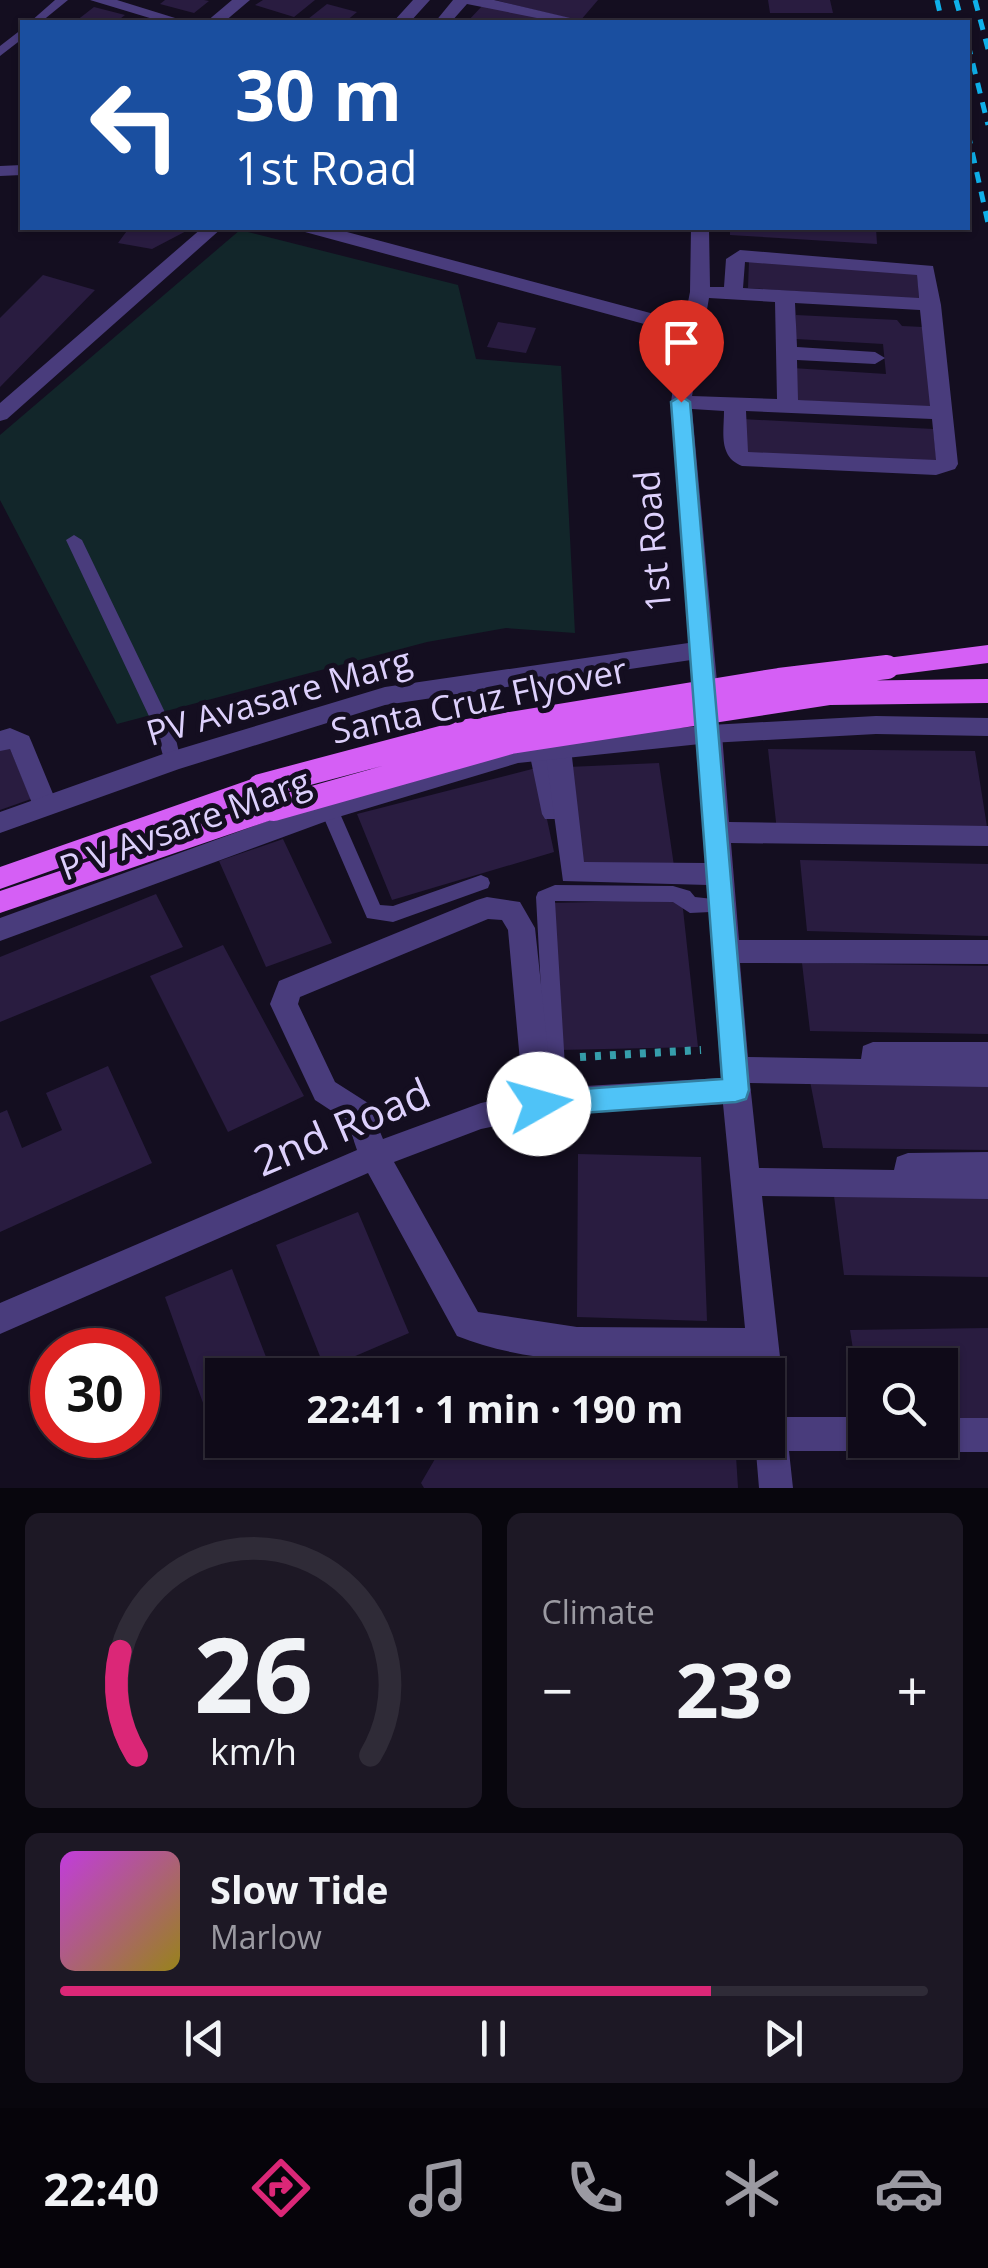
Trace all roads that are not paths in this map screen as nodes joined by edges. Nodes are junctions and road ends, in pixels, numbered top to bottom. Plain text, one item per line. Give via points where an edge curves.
1 (62, 0) edge
2 (98, 0) edge
3 (422, 0) edge
4 (462, 0) edge
5 (470, 0) edge
6 (236, 1) edge
7 (37, 20) edge
8 (173, 20) edge
9 (216, 20) edge
10 (404, 20) edge
11 (444, 20) edge
12 (569, 20) edge
13 (20, 35) edge
14 (0, 52) edge
15 (211, 230) edge
16 (319, 230) edge
17 (700, 230) edge
18 (700, 292) junction
19 (733, 294) junction
20 (785, 297) junction
21 (931, 305) junction
22 (692, 331) junction
23 (787, 352) junction
24 (876, 358) dead end
25 (681, 402) junction
26 (735, 404) junction
27 (788, 407) junction
28 (943, 413) junction
29 (0, 414) edge
30 (74, 540) dead end
31 (702, 650) junction
32 (988, 654) edge
33 (988, 691) edge
34 (988, 727) edge
35 (710, 734) junction
36 (0, 741) edge
37 (548, 750) junction
38 (172, 760) junction
39 (267, 797) junction
40 (45, 806) junction
41 (328, 809) junction
42 (551, 814) dead end
43 (0, 822) edge
44 (718, 832) junction
45 (988, 836) edge
46 (721, 874) junction
47 (0, 878) edge
48 (481, 883) dead end
49 (0, 902) edge
50 (724, 906) junction
51 (0, 930) edge
52 (726, 951) junction
53 (988, 952) edge
54 (988, 1055) edge
55 (832, 1056) dead end
56 (988, 1074) edge
57 (736, 1080) junction
58 (548, 1102) junction
59 (375, 1157) junction
60 (988, 1166) edge
61 (857, 1168) dead end
62 (745, 1182) junction
63 (988, 1184) edge
64 (0, 1320) edge
65 (740, 1358) edge
66 (764, 1358) edge
67 (785, 1434) edge
68 (848, 1434) edge
69 (958, 1435) edge
70 (988, 1435) edge
71 (773, 1458) edge
72 (776, 1488) edge

1 - 7 lane
2 - 8 street
3 - 10 street
4 - 11 street
5 - 12 street
6 - 9 street
13 - 14 lane
15 - 29 street
16 - 22 street
17 - 18 street, 1st Road
18 - 19 street
18 - 22 street, 1st Road
19 - 20 street
19 - 21 street via 736,259 744,256 922,268
20 - 21 street
20 - 23 street
21 - 28 street
22 - 25 street, 1st Road
23 - 24 street
23 - 27 street
25 - 26 street
25 - 31 street, 1st Road
26 - 27 street
26 - 28 street via 735,451 742,459 936,468 948,461
27 - 28 street
30 - 38 lane via 165,731
31 - 35 street, 1st Road
31 - 38 street, PV Avasare Marg via 385,696
32 - 39 main road, Santa Cruz Flyover, bridge via 467,731
33 - 39 main road, bridge via 830,693 510,742
34 - 35 street, P V Avsare Marg
35 - 37 street, P V Avsare Marg
35 - 44 street, 1st Road
36 - 40 street via 17,739
37 - 41 street, P V Avsare Marg
37 - 42 lane
37 - 46 street via 572,873
38 - 40 street, PV Avasare Marg
39 - 47 main road, Santa Cruz Flyover
39 - 49 main road
40 - 43 street, PV Avasare Marg
41 - 48 lane via 374,912 393,914
41 - 51 street, P V Avsare Marg
44 - 45 street
44 - 46 street, 1st Road
46 - 50 street, 1st Road
50 - 52 street, 1st Road
50 - 58 lane via 690,905 673,894 545,897 554,1058
52 - 53 street
52 - 57 street, 1st Road
54 - 55 street
56 - 57 street, 2nd Road
57 - 58 street, 2nd Road
57 - 62 street, 1st Road
58 - 59 street, 2nd Road via 481,1116
58 - 59 street via 518,919 510,910 488,908 285,996 325,1091 358,1112
59 - 64 street, 2nd Road
59 - 65 street via 468,1325 510,1337
60 - 61 street
62 - 63 street
62 - 66 street, 1st Road
67 - 68 street
69 - 70 street
71 - 72 street

